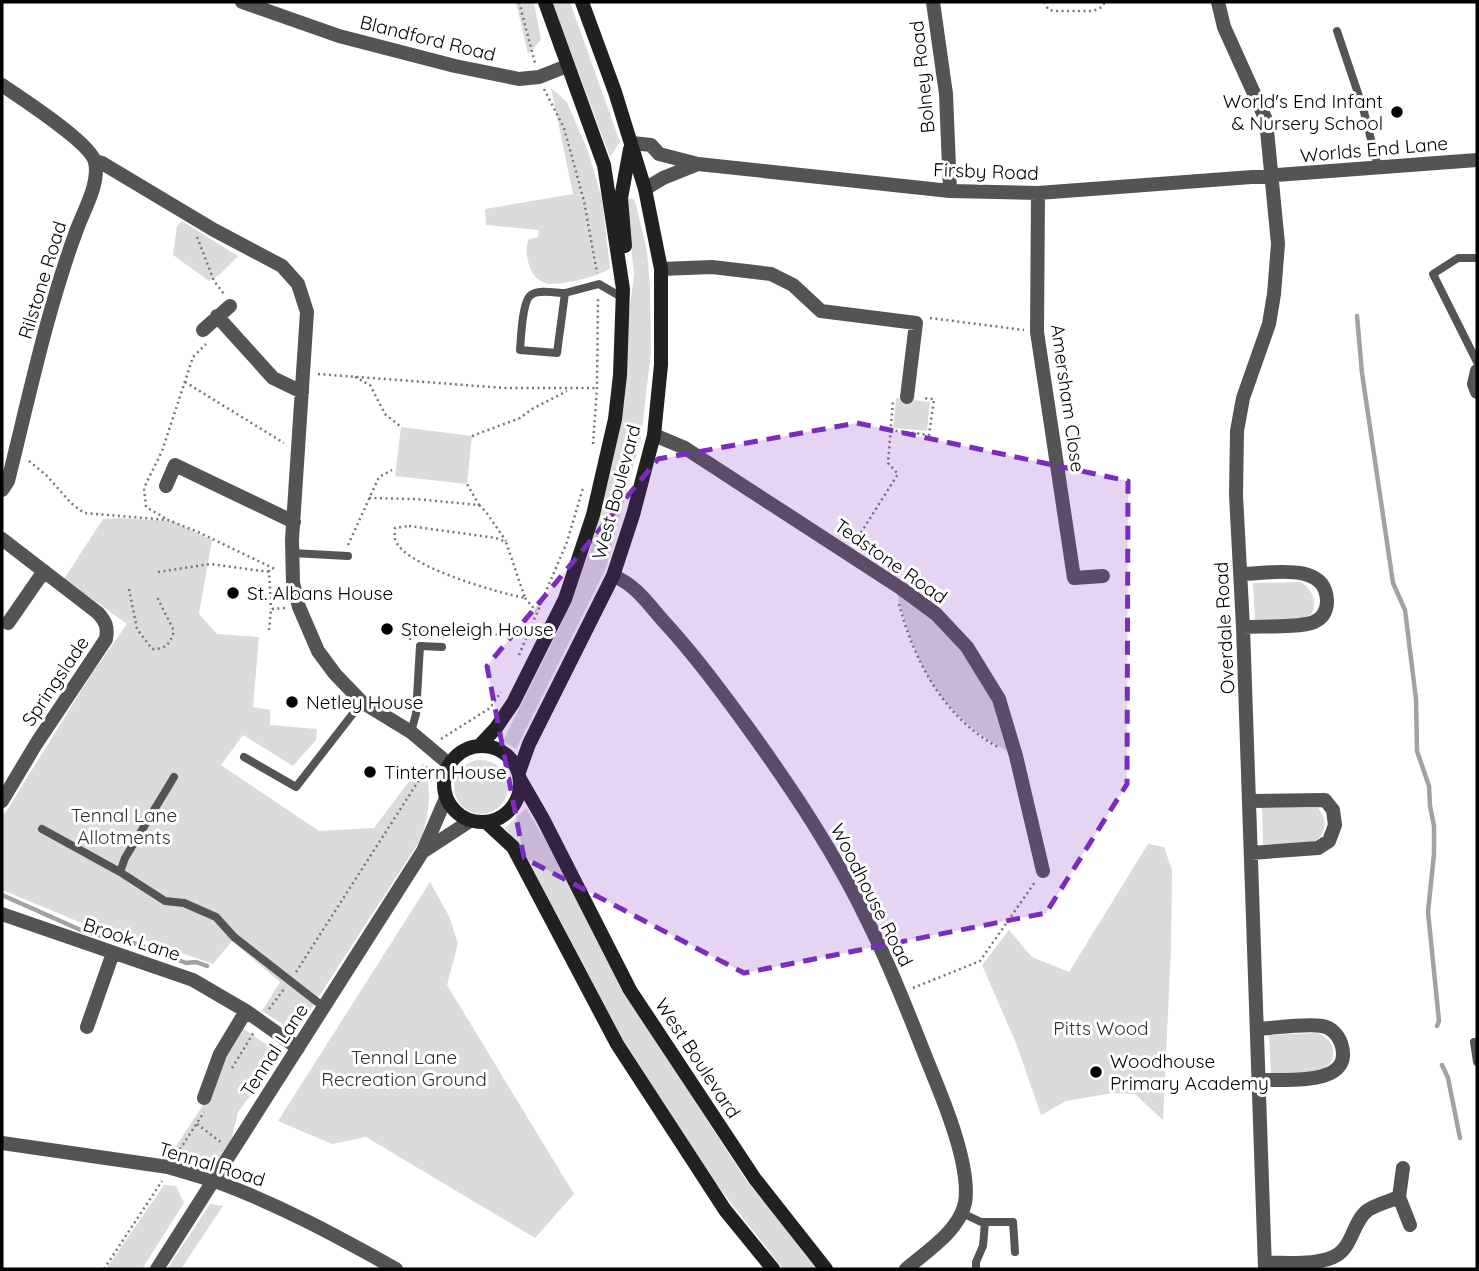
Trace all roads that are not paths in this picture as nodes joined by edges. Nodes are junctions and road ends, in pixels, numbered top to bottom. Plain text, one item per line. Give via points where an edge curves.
1 (242, 2) edge
2 (545, 2) edge
3 (582, 2) edge
4 (933, 2) edge
5 (1218, 2) edge
6 (1337, 31) dead end
7 (567, 65) junction
8 (2, 85) edge
9 (632, 143) junction
10 (659, 154) junction
11 (1477, 160) edge
12 (95, 161) junction
13 (698, 164) junction
14 (604, 165) junction
15 (1378, 167) junction
16 (1273, 177) junction
17 (663, 178) junction
18 (626, 179) junction
19 (645, 189) junction
20 (950, 191) junction
21 (1038, 193) junction
22 (1477, 258) edge
23 (661, 269) junction
24 (565, 293) junction
25 (623, 294) junction
26 (230, 306) road end
27 (217, 316) junction
28 (203, 330) road end
29 (1477, 362) edge
30 (1477, 371) edge
31 (1477, 392) edge
32 (302, 393) junction
33 (907, 397) road end
34 (654, 435) junction
35 (166, 486) dead end
36 (2, 490) edge
37 (294, 522) junction
38 (2, 539) edge
39 (292, 553) junction
40 (348, 556) road end
41 (44, 571) junction
42 (1241, 574) junction
43 (613, 576) junction
44 (1103, 576) dead end
45 (8, 623) dead end
46 (1243, 627) junction
47 (442, 648) road end
48 (362, 702) junction
49 (411, 732) junction
50 (480, 745) junction
51 (244, 757) dead end
52 (449, 764) junction
53 (520, 776) junction
54 (174, 777) dead end
55 (446, 798) junction
56 (1250, 801) junction
57 (2, 802) edge
58 (470, 821) junction
59 (486, 822) junction
60 (42, 830) dead end
61 (423, 851) junction
62 (1251, 853) junction
63 (1043, 871) road end
64 (120, 872) junction
65 (2, 914) edge
66 (113, 953) junction
67 (325, 1007) junction
68 (246, 1011) junction
69 (87, 1027) dead end
70 (1258, 1028) junction
71 (1474, 1042) dead end
72 (298, 1048) junction
73 (1477, 1062) edge
74 (1260, 1080) junction
75 (204, 1098) dead end
76 (2, 1143) edge
77 (1403, 1168) dead end
78 (215, 1181) junction
79 (1399, 1197) junction
80 (962, 1213) junction
81 (985, 1222) junction
82 (1410, 1225) dead end
83 (1015, 1252) dead end
84 (1265, 1266) edge
85 (157, 1269) edge
86 (396, 1269) edge
87 (773, 1269) edge
88 (826, 1269) edge
89 (906, 1269) edge
90 (976, 1269) edge

1 - 7 street, Blandford Road via 339,36 519,79 539,77
2 - 7 main road, West Boulevard
3 - 9 main road, West Boulevard
4 - 20 street, Bolney Road via 946,94
5 - 16 street, Overdale Road via 1224,27 1266,120
6 - 15 lane
7 - 14 main road, West Boulevard
8 - 12 street via 85,146
9 - 10 street, Firsby Road via 651,145
9 - 18 main road
9 - 19 main road, West Boulevard
10 - 13 street, Firsby Road
10 - 17 street
11 - 15 street, Worlds End Lane
12 - 32 street via 282,267 298,285 307,312
12 - 36 street, Rilstone Road via 95,178 71,246
13 - 17 street, Firsby Road
13 - 20 street, Firsby Road
14 - 18 main road
14 - 25 main road, West Boulevard
15 - 16 street, Worlds End Lane
16 - 21 street, Firsby Road
16 - 42 street, Overdale Road via 1278,244 1274,295 1237,431
17 - 19 street, Firsby Road
18 - 19 main road
18 - 25 main road via 621,198 626,255
19 - 23 main road, West Boulevard
20 - 21 street, Firsby Road
21 - 44 street, Amersham Close via 1037,332 1074,578
22 - 29 lane via 1458,258 1433,274
23 - 33 street via 712,267 771,274 793,285 821,311 916,323
23 - 34 main road, West Boulevard via 662,365
24 - 24 lane via 557,353 520,350 525,302 542,292
24 - 25 lane via 598,284
25 - 50 main road, West Boulevard via 615,419 593,515 559,611 513,704
26 - 27 street
27 - 28 street
27 - 32 street via 273,378
30 - 31 street
32 - 37 street
34 - 43 main road, West Boulevard
34 - 63 street, Tedstone Road via 685,449 894,583 936,614 967,647 999,699
35 - 37 street via 175,465
37 - 39 street
38 - 41 street, Springslade
39 - 40 lane
39 - 48 street via 299,607 318,651
41 - 45 street
41 - 57 street, Springslade via 98,613 105,622 106,639
42 - 46 street, Overdale Road
42 - 46 street via 1308,573 1320,581 1327,606 1323,617 1312,623
43 - 53 main road, West Boulevard via 529,744
43 - 80 street, Woodhouse Road via 629,584 695,656 822,835 901,994 949,1115 964,1174
46 - 56 street, Overdale Road
47 - 49 lane via 420,646
48 - 49 street
48 - 51 lane via 296,787
49 - 52 street
50 - 52 main road via 462,751
50 - 53 main road via 496,748 510,758
52 - 55 main road
53 - 59 main road via 518,799 505,815
53 - 88 main road, West Boulevard via 630,990 755,1179
54 - 64 lane
55 - 58 main road
55 - 61 street, Tennal Lane
56 - 62 street, Overdale Road
56 - 62 street via 1325,800 1333,810 1335,825 1329,841 1318,848
58 - 59 main road
58 - 61 street, Tennal Lane
59 - 87 main road via 513,847 617,1044 725,1210
60 - 64 lane
61 - 67 street, Tennal Lane
62 - 70 street, Overdale Road
64 - 67 lane via 165,901 216,917 234,937
65 - 66 street, Brook Lane
66 - 68 street, Brook Lane via 193,980
66 - 69 street
67 - 72 street, Tennal Lane
68 - 72 street, Brook Lane
68 - 75 street via 220,1054
70 - 74 street, Overdale Road
70 - 74 street via 1323,1026 1340,1038 1344,1051 1341,1065 1323,1077
71 - 73 lane
72 - 78 street, Tennal Lane
74 - 84 street, Overdale Road
76 - 78 street, Tennal Road via 167,1167
77 - 79 street
78 - 85 street, Tennal Lane
78 - 86 street, Tennal Road via 315,1223
79 - 82 street
79 - 84 street via 1367,1210 1336,1255
80 - 81 lane
80 - 89 street via 948,1233
81 - 83 lane via 1013,1222
81 - 90 lane

